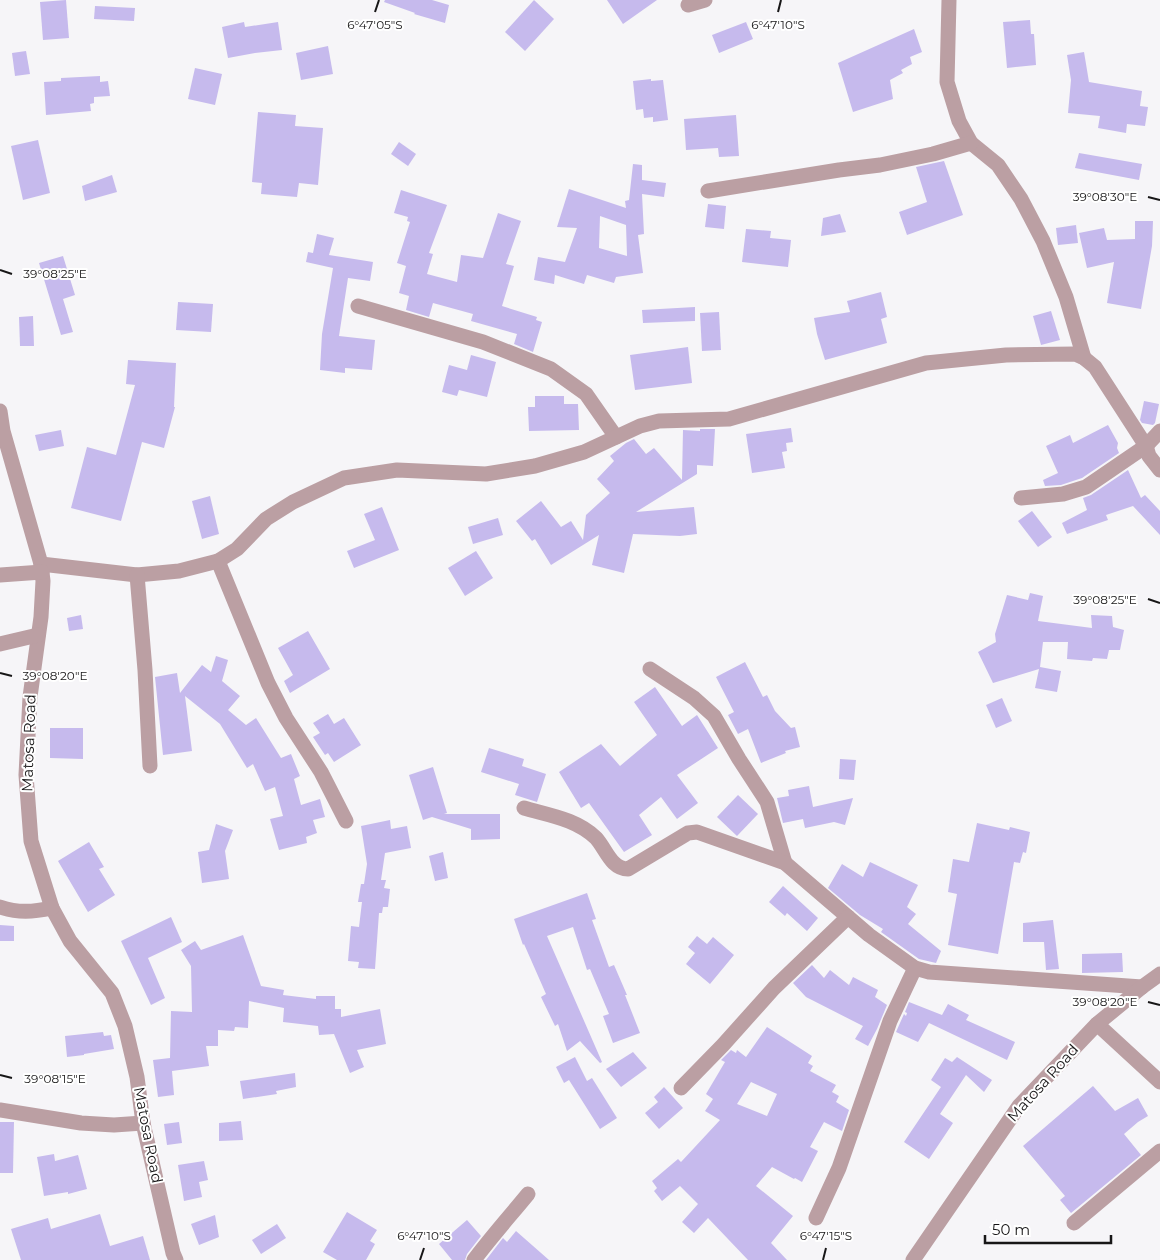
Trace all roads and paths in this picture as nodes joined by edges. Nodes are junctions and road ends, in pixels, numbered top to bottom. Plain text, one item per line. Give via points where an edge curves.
1 (705, 0) edge
2 (949, 0) edge
3 (688, 5) dead end
4 (971, 144) junction
5 (708, 191) dead end
6 (358, 306) dead end
7 (1084, 358) junction
8 (0, 411) edge
9 (1160, 431) edge
10 (616, 437) junction
11 (1146, 446) junction
12 (1160, 470) edge
13 (1021, 498) dead end
14 (218, 561) junction
15 (42, 568) junction
16 (0, 574) edge
17 (136, 575) junction
18 (38, 635) junction
19 (0, 644) edge
20 (650, 670) dead end
21 (150, 766) dead end
22 (524, 808) dead end
23 (346, 821) dead end
24 (785, 863) junction
25 (0, 907) edge
26 (52, 908) junction
27 (848, 917) junction
28 (915, 968) junction
29 (1160, 974) edge
30 (1142, 986) junction
31 (1097, 1024) junction
32 (1160, 1082) edge
33 (681, 1088) dead end
34 (0, 1110) edge
35 (143, 1123) junction
36 (1160, 1151) edge
37 (528, 1194) dead end
38 (816, 1218) dead end
39 (1074, 1223) dead end
40 (176, 1260) edge
41 (474, 1260) edge
42 (913, 1260) edge

1 - 3 street
2 - 4 street via 947,82 958,121
4 - 5 street via 880,165
4 - 7 street via 998,165 1044,241 1066,297
6 - 10 street via 483,342 551,369 586,394
7 - 10 street via 1075,354 1006,355 926,362 729,419 659,421
7 - 11 street via 1095,367
8 - 15 street, Matosa Road
9 - 11 street
10 - 14 street via 560,459 486,474 397,470 344,478 266,519 237,549
11 - 12 street
11 - 13 street via 1086,487 1062,494
14 - 17 street via 179,571
14 - 23 street via 268,684 321,772
15 - 16 street
15 - 17 street
15 - 18 street, Matosa Road via 44,581
17 - 21 street
18 - 19 street
18 - 26 street, Matosa Road via 30,697 26,775 31,841
20 - 24 street via 694,698 714,716 767,802
22 - 24 street via 586,829 621,869 628,869 688,833 697,832
24 - 27 street
25 - 26 street via 31,912
26 - 35 street, Matosa Road via 70,941 112,993 131,1048
27 - 28 street
27 - 33 street via 774,988
28 - 30 street via 928,972
28 - 38 street via 890,1021 842,1161
29 - 30 street, Matosa Road
30 - 31 street, Matosa Road
31 - 32 street
31 - 42 street, Matosa Road via 1019,1106
34 - 35 street via 81,1123
35 - 40 street, Matosa Road
36 - 39 street
37 - 41 street

